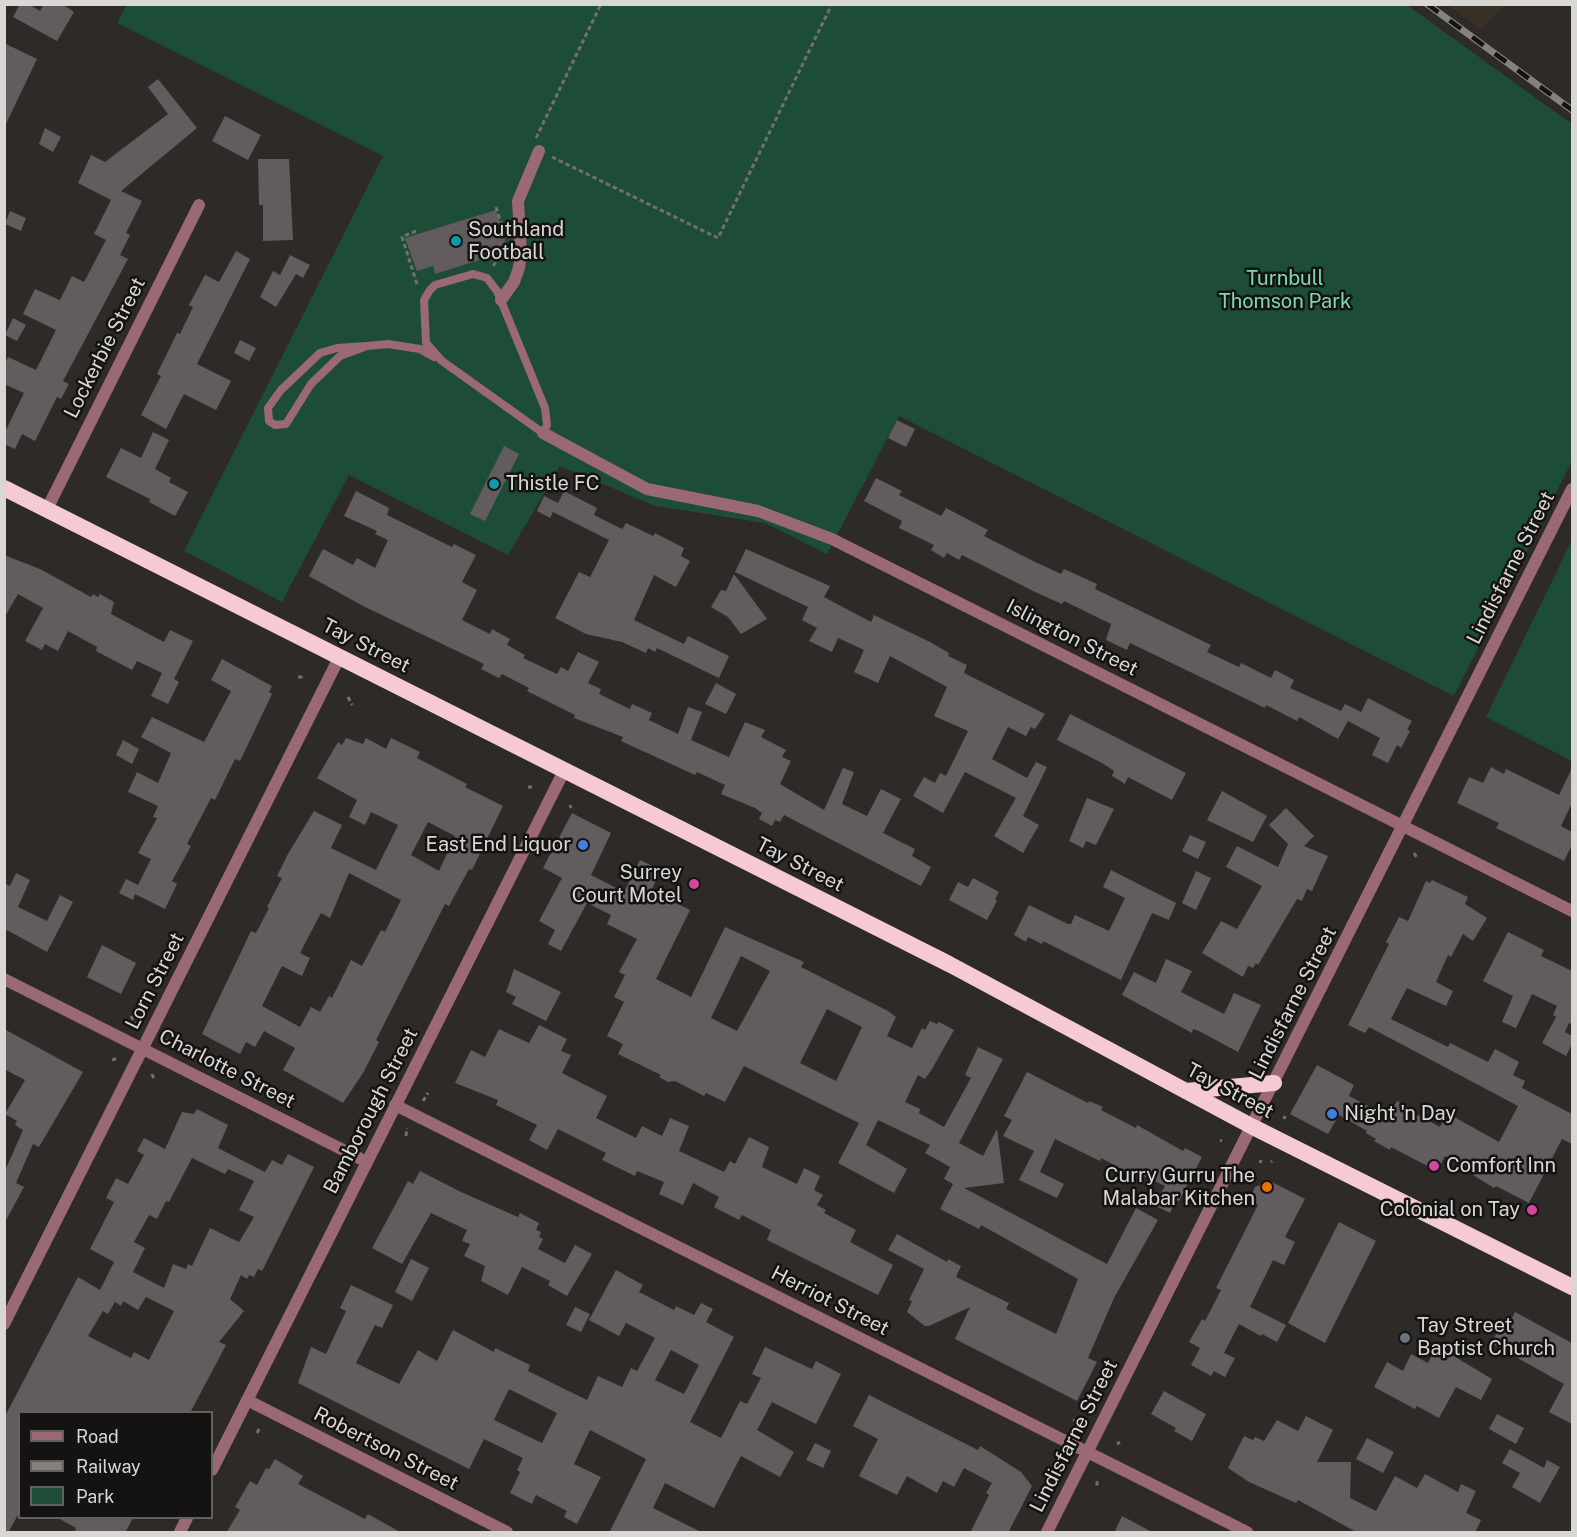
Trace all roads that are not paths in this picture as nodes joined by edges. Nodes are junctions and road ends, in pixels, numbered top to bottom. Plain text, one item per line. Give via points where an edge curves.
1 (539, 151) road end
2 (199, 205) dead end
3 (501, 300) junction
4 (367, 346) junction
5 (442, 361) junction
6 (543, 433) junction
7 (4, 488) edge
8 (1572, 489) edge
9 (47, 509) junction
10 (340, 656) junction
11 (565, 769) junction
12 (1403, 826) junction
13 (1572, 911) edge
14 (4, 979) edge
15 (143, 1048) junction
16 (1274, 1083) junction
17 (1185, 1091) junction
18 (395, 1105) junction
19 (1252, 1127) junction
20 (367, 1162) junction
21 (1572, 1287) edge
22 (4, 1324) edge
23 (247, 1400) junction
24 (1087, 1452) junction
25 (213, 1468) edge
26 (187, 1519) edge
27 (180, 1533) edge
28 (507, 1533) edge
29 (1047, 1533) edge
30 (1247, 1533) edge

1 - 3 street via 518,201 519,268
2 - 9 street, Lockerbie Street
3 - 5 lane, Islington Street via 487,278 473,274 429,290 424,300 424,337 428,348
3 - 6 lane via 545,408 547,425
4 - 4 lane via 340,356 326,368 286,423 275,425 269,421 266,414 272,401 290,378 320,353
4 - 5 lane via 388,344 420,349
5 - 6 lane, Islington Street
6 - 12 street, Islington Street via 647,489 758,511 832,539
7 - 9 highway, Tay Street
8 - 12 street, Lindisfarne Street
9 - 10 highway, Tay Street
10 - 11 highway, Tay Street
10 - 15 street, Lorn Street
11 - 17 highway, Tay Street via 949,964
11 - 18 street, Bamborough Street
12 - 13 street, Islington Street
12 - 16 street, Lindisfarne Street
14 - 15 street, Charlotte Street
15 - 20 street, Charlotte Street
15 - 22 street, Lorn Street
16 - 17 highway
16 - 19 street, Lindisfarne Street
17 - 19 highway, Tay Street
18 - 20 street, Bamborough Street
18 - 24 street, Herriot Street
19 - 21 highway, Tay Street
19 - 24 street, Lindisfarne Street
20 - 23 street, Bamborough Street
23 - 25 street, Bamborough Street
23 - 28 street, Robertson Street
24 - 29 street, Lindisfarne Street
24 - 30 street, Herriot Street
26 - 27 street

